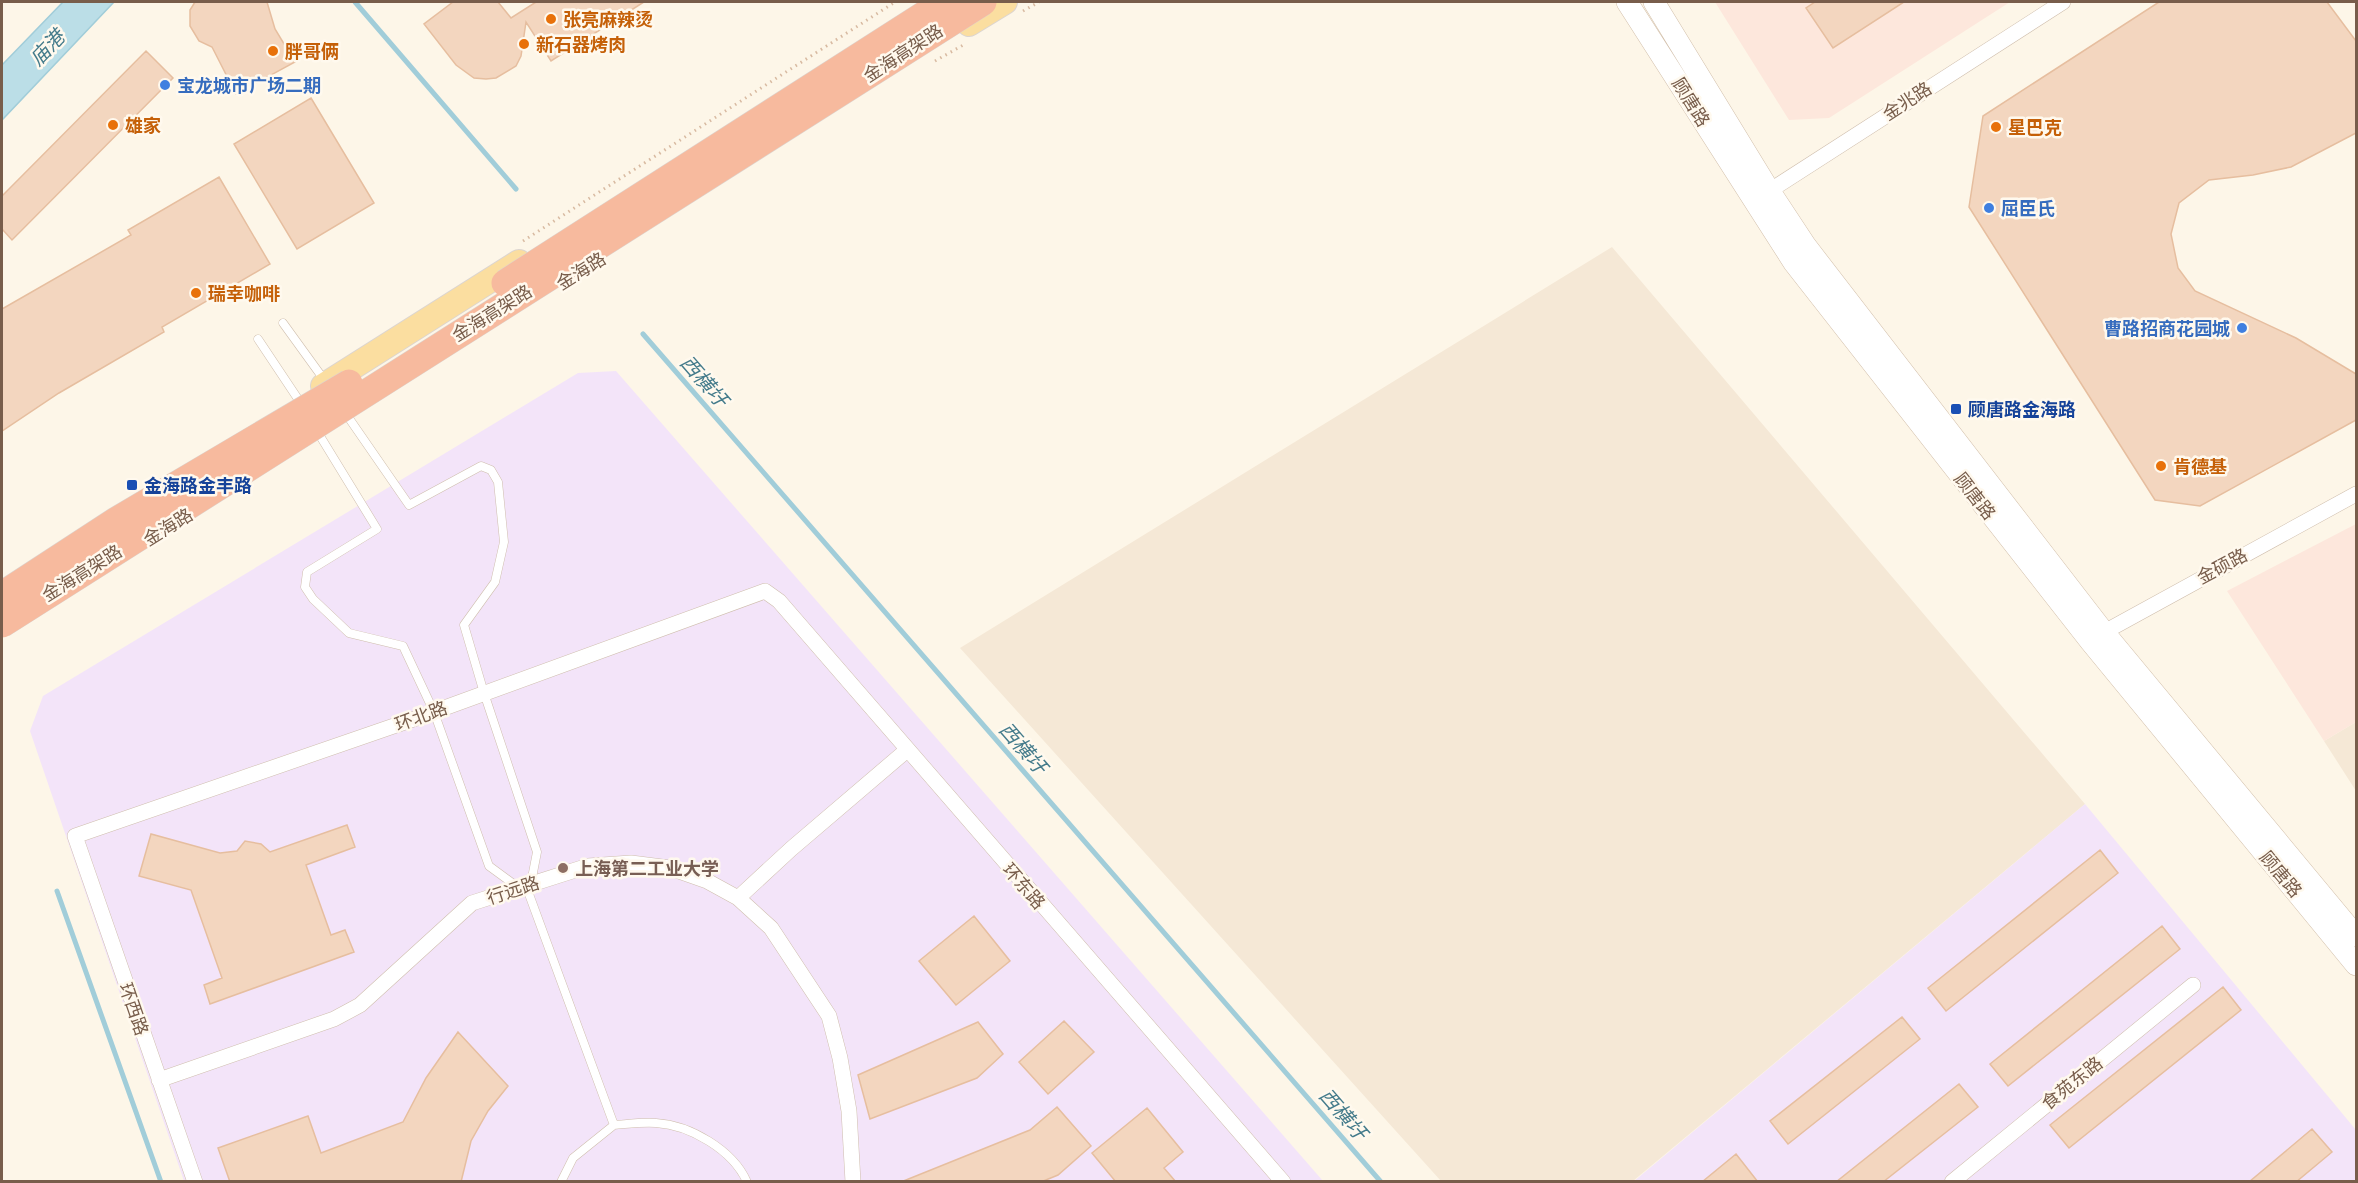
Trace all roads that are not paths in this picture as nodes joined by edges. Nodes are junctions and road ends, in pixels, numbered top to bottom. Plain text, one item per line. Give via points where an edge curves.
1 (921, 2) edge
2 (944, 2) edge
3 (983, 2) edge
4 (1005, 2) edge
5 (1627, 2) edge
6 (1654, 2) edge
7 (2063, 2) edge
8 (1761, 196) junction
9 (283, 323) dead end
10 (258, 339) dead end
11 (327, 384) junction
12 (299, 400) junction
13 (348, 415) junction
14 (319, 434) junction
15 (2356, 494) edge
16 (2, 585) edge
17 (765, 591) joint
18 (2, 595) edge
19 (2, 624) edge
20 (2, 632) edge
21 (2096, 636) junction
22 (484, 693) junction
23 (434, 712) junction
24 (908, 750) junction
25 (75, 836) joint
26 (525, 886) junction
27 (738, 898) junction
28 (2356, 936) edge
29 (2356, 965) edge
30 (2193, 985) dead end
31 (159, 1080) junction
32 (614, 1125) junction
33 (195, 1182) edge
34 (561, 1182) edge
35 (747, 1182) edge
36 (853, 1182) edge
37 (1283, 1182) edge
38 (1952, 1182) edge

1 - 11 main road
2 - 18 highway, 金海高架路, bridge via 375,367 117,520
3 - 19 highway, 金海高架路, bridge
4 - 13 main road, 金海路
5 - 8 main road, 顾唐路
6 - 8 main road, 顾唐路
7 - 8 street, 金兆路
8 - 21 main road, 顾唐路 via 1794,263
9 - 11 lane
10 - 12 lane
11 - 12 main road
11 - 13 lane
12 - 14 lane
12 - 16 main road via 140,494
13 - 14 main road, 金海路
13 - 22 lane via 409,505 481,466 491,470 498,482 504,542 495,582 465,625
14 - 20 main road, 金海路
14 - 23 lane via 377,529 307,572 305,586 313,599 350,633 403,646
15 - 21 street, 金硕路
17 - 22 street, 环北路
17 - 24 street, 环东路 via 779,602
21 - 28 main road, 顾唐路
21 - 29 main road, 顾唐路
22 - 23 street, 环北路
22 - 26 lane via 537,852
23 - 25 street, 环北路
23 - 26 lane via 489,866
24 - 27 street
24 - 37 street, 环东路
25 - 31 street, 环西路
26 - 27 street, 行远路 via 588,866 631,863 670,868 707,881
26 - 31 street, 行远路 via 472,903 351,1010 297,1033
26 - 32 lane
27 - 36 street, 行远路 via 771,928 829,1016 849,1112
30 - 38 street, 食苑东路
31 - 33 street, 环西路
32 - 34 lane via 573,1158
32 - 35 lane via 658,1123 696,1132 721,1150

